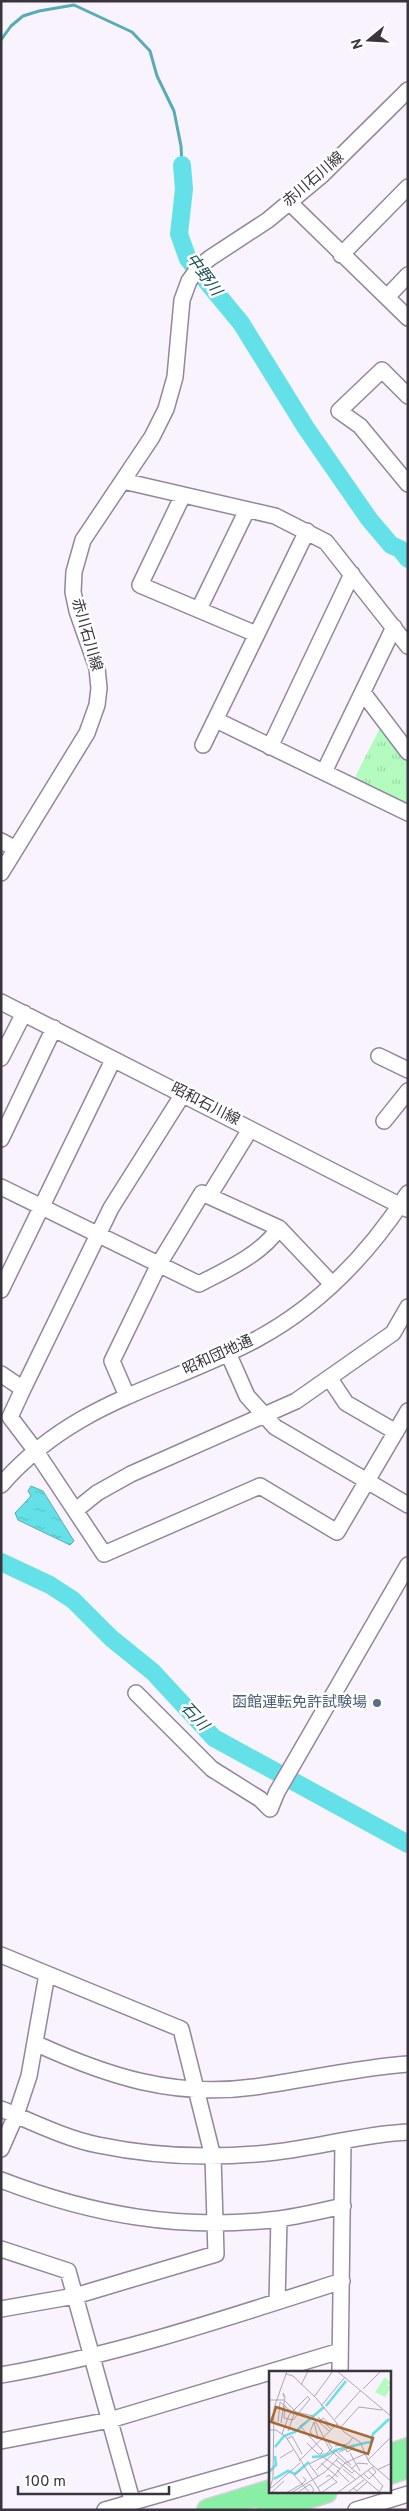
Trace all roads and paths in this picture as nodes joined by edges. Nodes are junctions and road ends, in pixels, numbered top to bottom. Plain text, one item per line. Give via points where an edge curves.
1 (408, 90) edge
2 (408, 187) edge
3 (289, 202) junction
4 (342, 255) junction
5 (408, 275) edge
6 (387, 297) junction
7 (408, 318) edge
8 (408, 396) edge
9 (123, 481) junction
10 (408, 484) edge
11 (183, 494) junction
12 (246, 510) junction
13 (307, 531) junction
14 (352, 574) junction
15 (199, 609) junction
16 (394, 628) junction
17 (256, 634) junction
18 (408, 646) edge
19 (364, 694) junction
20 (216, 720) junction
21 (203, 745) dead end
22 (270, 747) junction
23 (408, 752) edge
24 (324, 772) junction
25 (408, 814) edge
26 (1, 841) edge
27 (16, 849) junction
28 (1, 873) edge
29 (1, 1002) edge
30 (24, 1013) junction
31 (54, 1028) junction
32 (380, 1056) dead end
33 (1, 1058) edge
34 (113, 1060) junction
35 (407, 1069) edge
36 (408, 1091) edge
37 (183, 1094) junction
38 (384, 1122) dead end
39 (246, 1136) dead end
40 (1, 1139) edge
41 (1, 1188) edge
42 (209, 1196) junction
43 (405, 1203) edge
44 (41, 1206) junction
45 (279, 1228) junction
46 (98, 1235) junction
47 (159, 1264) junction
48 (332, 1284) junction
49 (1, 1290) edge
50 (408, 1307) edge
51 (228, 1353) junction
52 (1, 1374) edge
53 (330, 1379) junction
54 (23, 1389) junction
55 (127, 1396) junction
56 (408, 1411) edge
57 (265, 1416) junction
58 (396, 1432) junction
59 (35, 1450) junction
60 (366, 1481) junction
61 (1, 1485) edge
62 (408, 1505) edge
63 (76, 1510) junction
64 (408, 1565) edge
65 (136, 1693) dead end
66 (1, 1956) edge
67 (47, 1974) junction
68 (37, 2044) junction
69 (408, 2064) edge
70 (196, 2089) junction
71 (1, 2109) edge
72 (16, 2116) junction
73 (408, 2132) edge
74 (344, 2141) junction
75 (1, 2150) edge
76 (213, 2157) junction
77 (1, 2180) edge
78 (343, 2206) junction
79 (279, 2219) junction
80 (215, 2222) junction
81 (1, 2249) edge
82 (342, 2281) junction
83 (75, 2296) junction
84 (277, 2302) junction
85 (1, 2309) edge
86 (340, 2351) junction
87 (91, 2355) junction
88 (273, 2371) edge
89 (340, 2371) edge
90 (269, 2372) edge
91 (1, 2375) edge
92 (110, 2420) junction
93 (1, 2441) edge
94 (269, 2463) edge
95 (269, 2491) edge
96 (322, 2494) edge
97 (408, 2494) edge
98 (133, 2504) junction
99 (296, 2506) edge
100 (105, 2510) edge
101 (208, 2510) edge
102 (267, 2510) edge
103 (356, 2510) edge

1 - 3 street, 赤川石川線 via 322,175
2 - 4 street
3 - 4 street
3 - 9 street, 赤川石川線 via 268,220 210,258 189,280 182,300 175,377 166,409
4 - 6 street
5 - 6 street
6 - 7 street
8 - 10 street via 382,370 339,411 360,426
9 - 11 street
9 - 27 street, 赤川石川線 via 83,540 74,572 73,592 77,611 97,668 97,705 87,733
11 - 12 street
11 - 15 street via 140,585
12 - 13 street via 275,516
12 - 15 street
13 - 14 street via 326,542
13 - 17 street
14 - 16 street
14 - 22 street
15 - 17 street
16 - 18 street
16 - 19 street
17 - 20 street
19 - 23 street
19 - 24 street
20 - 21 street
20 - 22 street
22 - 24 street
24 - 25 street
26 - 27 street
27 - 28 street, 赤川石川線
29 - 30 street, 昭和石川線
30 - 31 street, 昭和石川線
30 - 33 street
31 - 34 street, 昭和石川線
31 - 40 street
32 - 35 street
34 - 37 street, 昭和石川線
34 - 44 street
36 - 38 street
37 - 43 street, 昭和石川線
37 - 46 street via 111,1208
39 - 42 street
41 - 44 street
42 - 45 street
42 - 47 street via 202,1193
43 - 48 street, 昭和団地通
44 - 46 street
44 - 49 street
45 - 47 street via 258,1250 199,1284
45 - 48 street
46 - 47 street
46 - 54 street
47 - 55 street via 112,1361
48 - 51 street, 昭和団地通 via 276,1327
50 - 53 street via 393,1334
51 - 55 street, 昭和団地通
51 - 57 street via 247,1396
52 - 54 street
53 - 57 street
53 - 58 street via 346,1403
54 - 59 street via 10,1417
55 - 59 street, 昭和団地通 via 75,1422
56 - 58 street
57 - 60 street via 283,1433
57 - 63 street via 131,1474 97,1493
58 - 60 street
59 - 61 street, 昭和団地通
59 - 63 street
60 - 62 street
60 - 63 street via 337,1532 260,1486 104,1554
64 - 65 street via 270,1809 260,1799 212,1769
66 - 67 street
67 - 68 street
67 - 70 street via 180,2029
68 - 70 street via 88,2067 146,2084
68 - 72 street
69 - 70 street via 365,2067 252,2087
70 - 76 street
71 - 72 street
72 - 75 street
72 - 76 street via 96,2145 154,2154
73 - 74 street
74 - 76 street via 276,2152
74 - 78 street
76 - 80 street
77 - 80 street via 45,2197 94,2210 153,2221
78 - 79 street
78 - 82 street
79 - 80 street
79 - 84 street
80 - 83 street via 216,2254
81 - 83 street via 68,2271
82 - 84 street
82 - 86 street
83 - 85 street
83 - 87 street
84 - 87 street via 182,2332
86 - 88 street
86 - 89 street
87 - 91 street
87 - 92 street
90 - 92 street
92 - 93 street
92 - 98 street
94 - 98 street
95 - 101 highway
96 - 99 highway
97 - 103 street
98 - 100 street
99 - 102 highway

